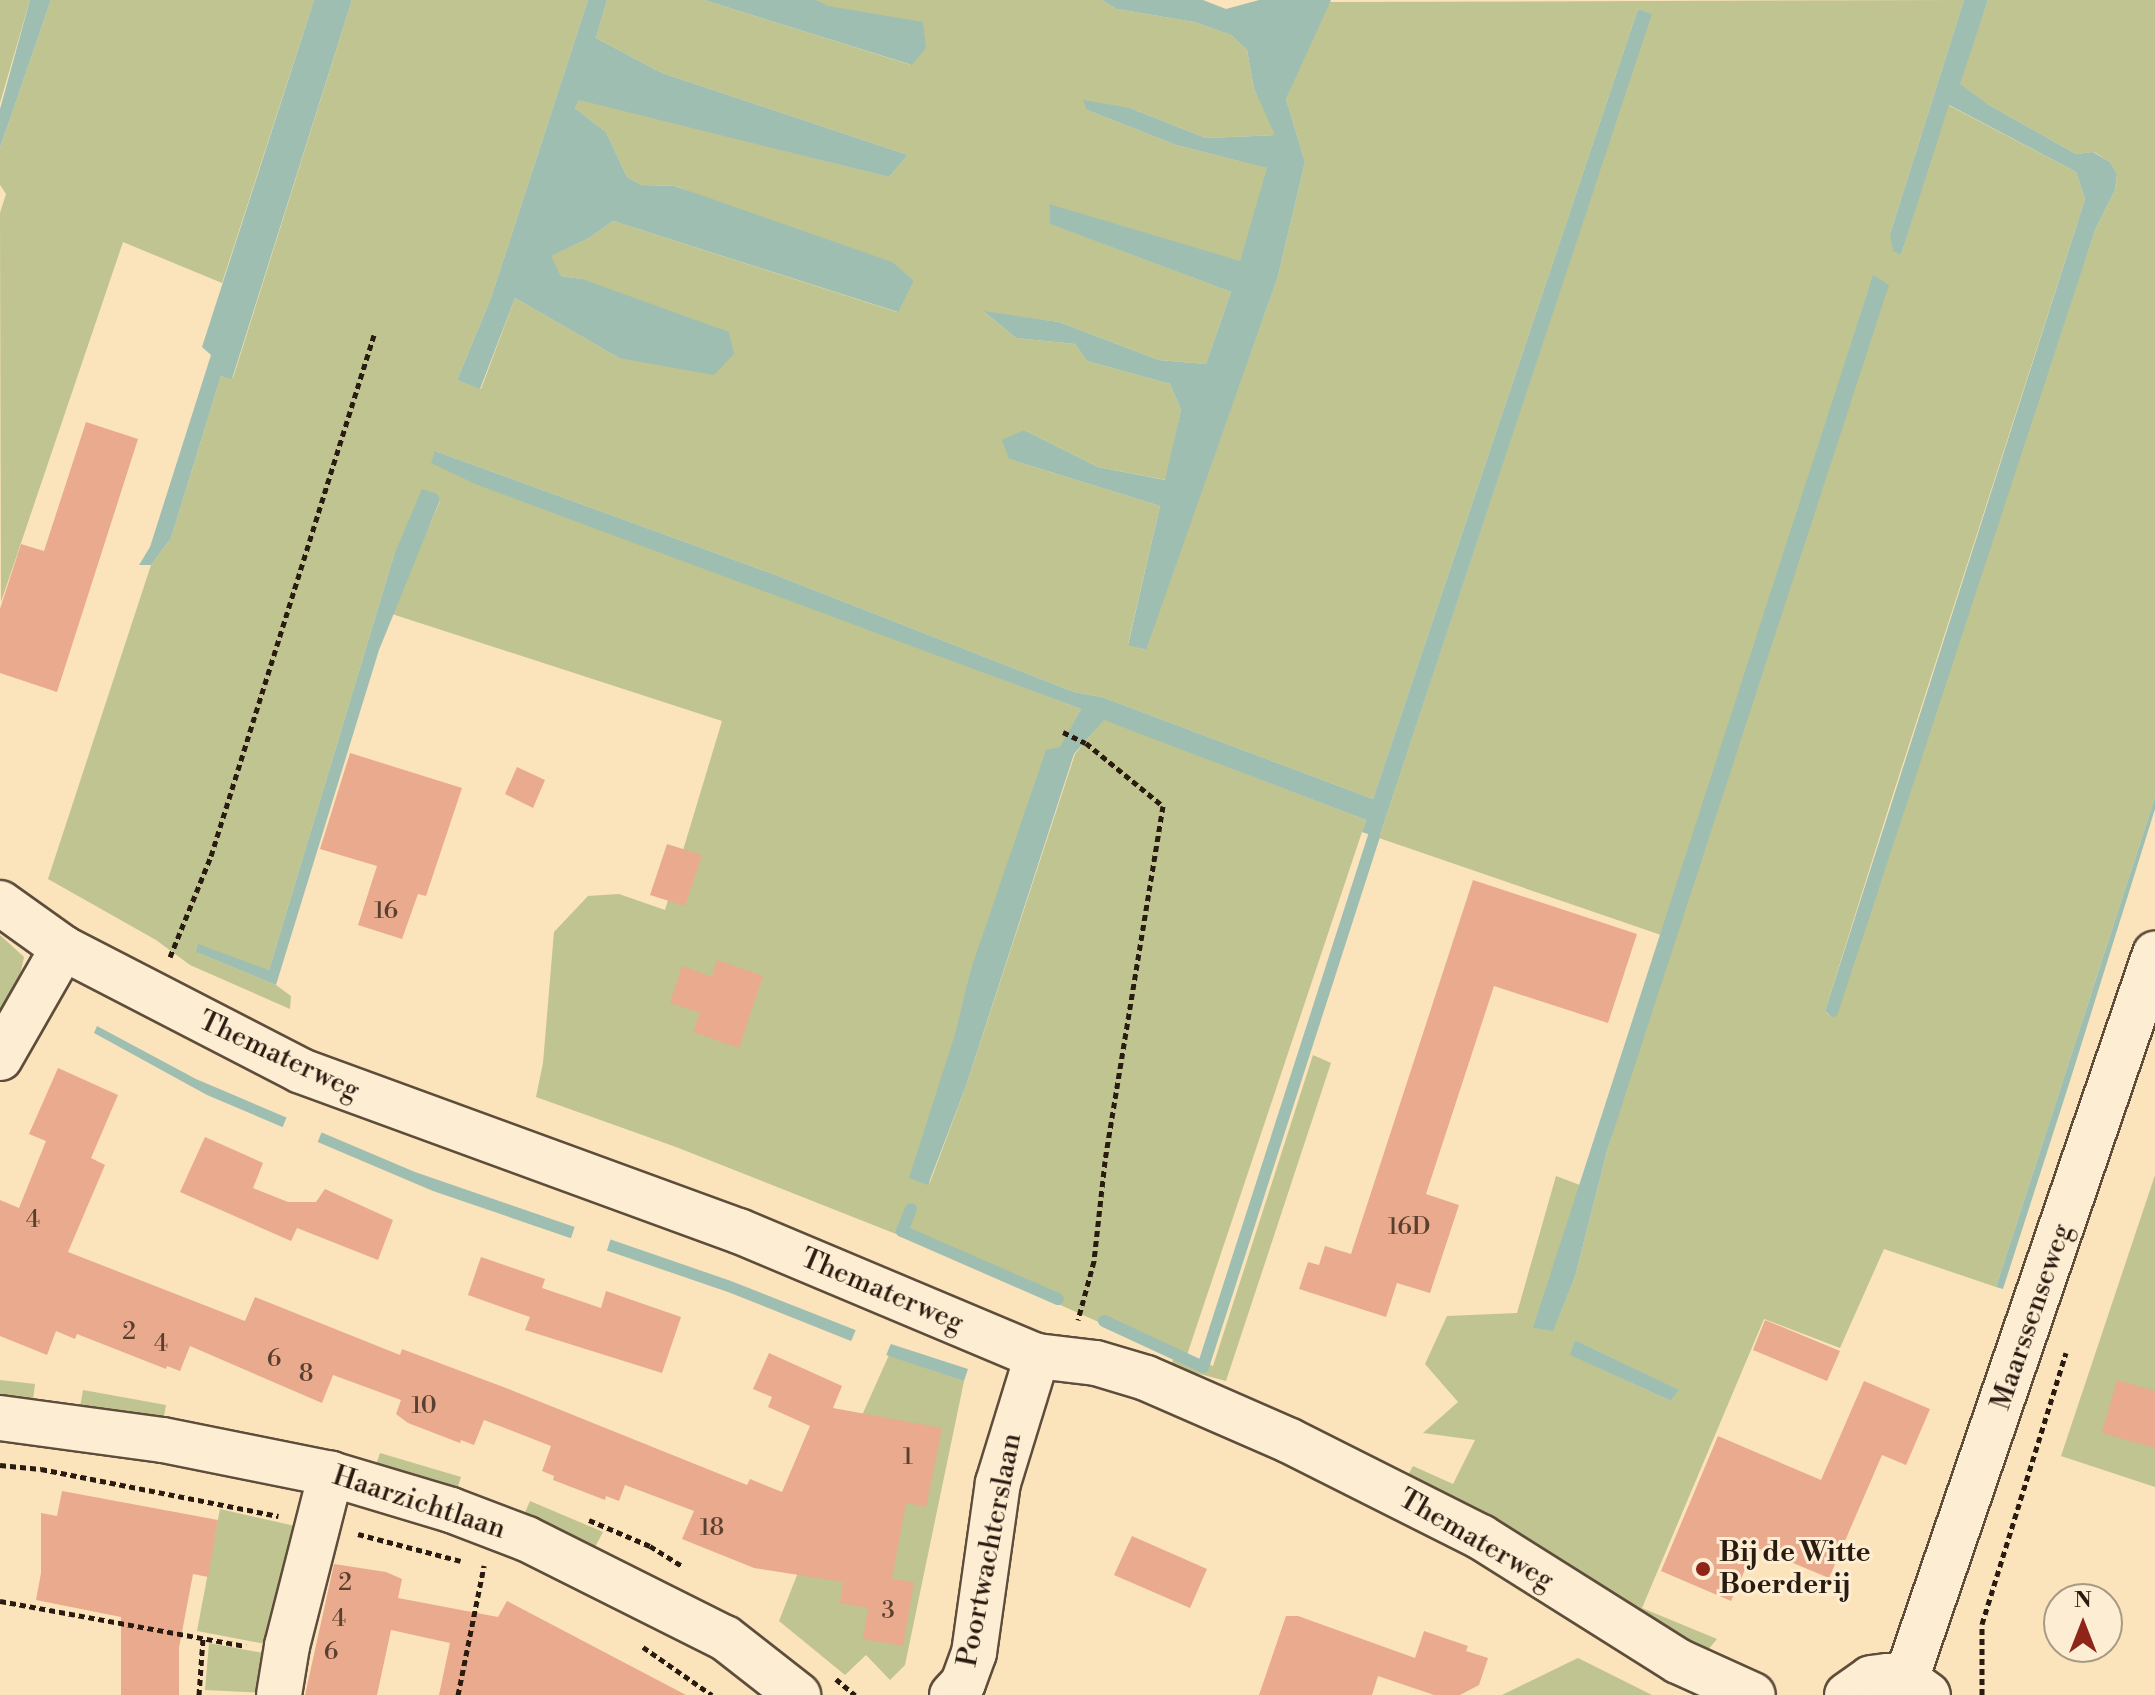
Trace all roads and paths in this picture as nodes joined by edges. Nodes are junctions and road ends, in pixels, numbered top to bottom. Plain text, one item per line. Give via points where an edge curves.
1 (374, 335) dead end
2 (1063, 732) dead end
3 (0, 903) edge
4 (63, 948) junction
5 (2155, 954) edge
6 (168, 963) dead end
7 (0, 1058) edge
8 (2067, 1348) dead end
9 (1051, 1357) junction
10 (0, 1418) edge
11 (0, 1465) edge
12 (331, 1474) junction
13 (318, 1524) junction
14 (492, 1526) junction
15 (484, 1568) junction
16 (497, 1574) dead end
17 (0, 1601) edge
18 (203, 1638) junction
19 (630, 1641) dead end
20 (282, 1674) edge
21 (1917, 1687) edge
22 (199, 1695) edge
23 (458, 1695) edge
24 (712, 1695) edge
25 (798, 1695) edge
26 (952, 1695) edge
27 (1753, 1695) edge
28 (1847, 1695) edge
29 (1982, 1695) edge

1 - 6 path via 211,856
2 - 9 path via 1086,743 1163,806 1105,1161 1094,1261
3 - 4 street, Thematerweg
4 - 7 street
4 - 9 street, Thematerweg via 301,1071 739,1231
5 - 21 street, Maarssenseweg
8 - 29 path, Maarssenseweg via 1982,1624
9 - 26 street, Poortwachterslaan via 998,1483 974,1653 963,1683
9 - 27 street, Thematerweg via 1146,1378 1290,1441 1481,1537 1678,1661
10 - 12 street, Haarzichtlaan via 163,1440
11 - 13 path
12 - 13 street
12 - 14 street, Haarzichtlaan
13 - 15 path
13 - 20 street
14 - 15 path
14 - 25 street, Haarzichtlaan via 725,1638
15 - 16 path
15 - 23 path
17 - 18 path
18 - 20 path
18 - 22 path
19 - 24 path
21 - 28 street via 1888,1676 1871,1678

